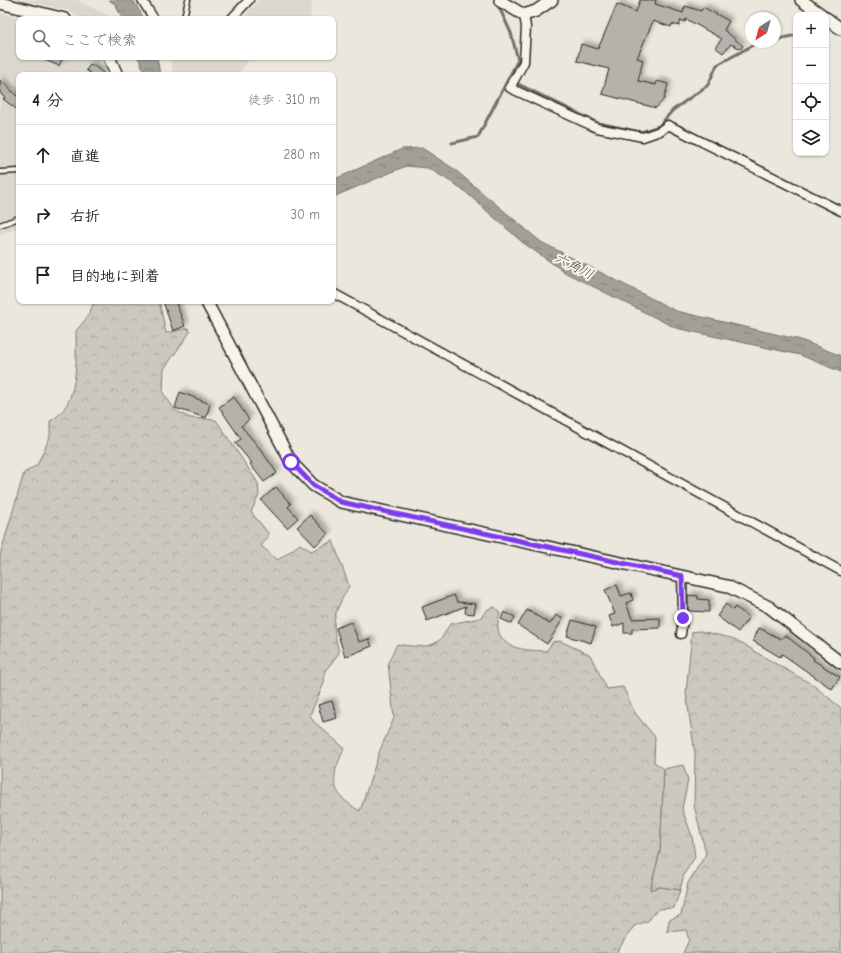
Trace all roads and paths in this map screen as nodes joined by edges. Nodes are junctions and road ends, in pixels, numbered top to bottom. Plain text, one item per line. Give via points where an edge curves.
1 (142, 0) edge
2 (188, 0) edge
3 (249, 0) edge
4 (499, 0) edge
5 (552, 0) edge
6 (801, 0) edge
7 (0, 3) edge
8 (818, 12) edge
9 (524, 14) junction
10 (53, 16) edge
11 (152, 16) edge
12 (184, 16) edge
13 (234, 16) edge
14 (829, 20) edge
15 (841, 29) edge
16 (111, 60) edge
17 (116, 72) edge
18 (16, 171) edge
19 (0, 172) edge
20 (841, 210) edge
21 (16, 219) edge
22 (0, 225) edge
23 (336, 295) edge
24 (208, 304) edge
25 (841, 571) edge
26 (682, 576) junction
27 (681, 634) dead end
28 (841, 663) edge

1 - 11 street
2 - 12 lane
3 - 13 street
4 - 9 street
5 - 9 street via 536,11
6 - 8 street
7 - 10 street
9 - 20 street via 524,62 510,88 597,128 642,137 660,131 668,125
14 - 15 street
16 - 17 street
18 - 19 lane
21 - 22 lane
23 - 25 street
24 - 26 street via 291,462 313,485 341,502
26 - 27 street
26 - 28 street via 727,586 769,607

